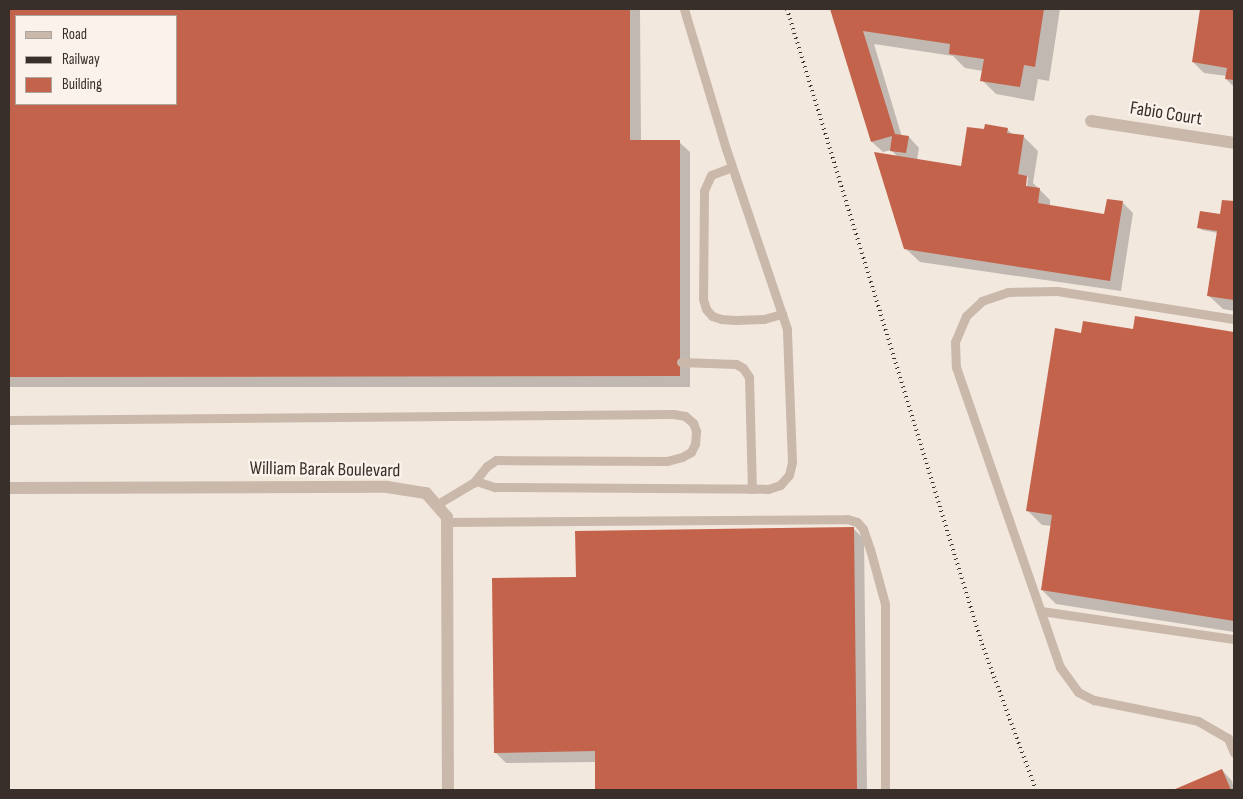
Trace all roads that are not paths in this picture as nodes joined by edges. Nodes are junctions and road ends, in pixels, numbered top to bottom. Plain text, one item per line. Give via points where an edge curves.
1 (684, 9) edge
2 (1091, 121) dead end
3 (1234, 143) edge
4 (732, 167) junction
5 (782, 314) junction
6 (1234, 319) edge
7 (681, 362) dead end
8 (9, 420) edge
9 (473, 483) junction
10 (9, 488) edge
11 (752, 489) junction
12 (436, 505) junction
13 (447, 522) junction
14 (1041, 611) junction
15 (1234, 639) edge
16 (1234, 752) edge
17 (448, 790) edge
18 (885, 790) edge

1 - 4 lane
2 - 3 street, Fabio Court
4 - 5 lane
4 - 5 lane via 711,175 704,191 706,309 712,316 735,320 764,319
5 - 11 lane via 789,342 792,462 789,475 780,485
6 - 14 lane via 1057,291 1008,292 982,301 966,316 955,342 956,367
7 - 11 lane via 736,364 749,377
8 - 9 lane via 673,414 685,416 696,431 691,452 667,461 496,460
9 - 11 lane via 476,481 495,487
9 - 12 lane
10 - 12 street, William Barak Boulevard via 387,487 426,493
12 - 13 street, William Barak Boulevard via 447,517
13 - 17 street
13 - 18 lane via 847,518 857,522 870,549 885,604
14 - 15 lane
14 - 16 lane via 1060,667 1078,692 1094,700 1198,721 1228,738

